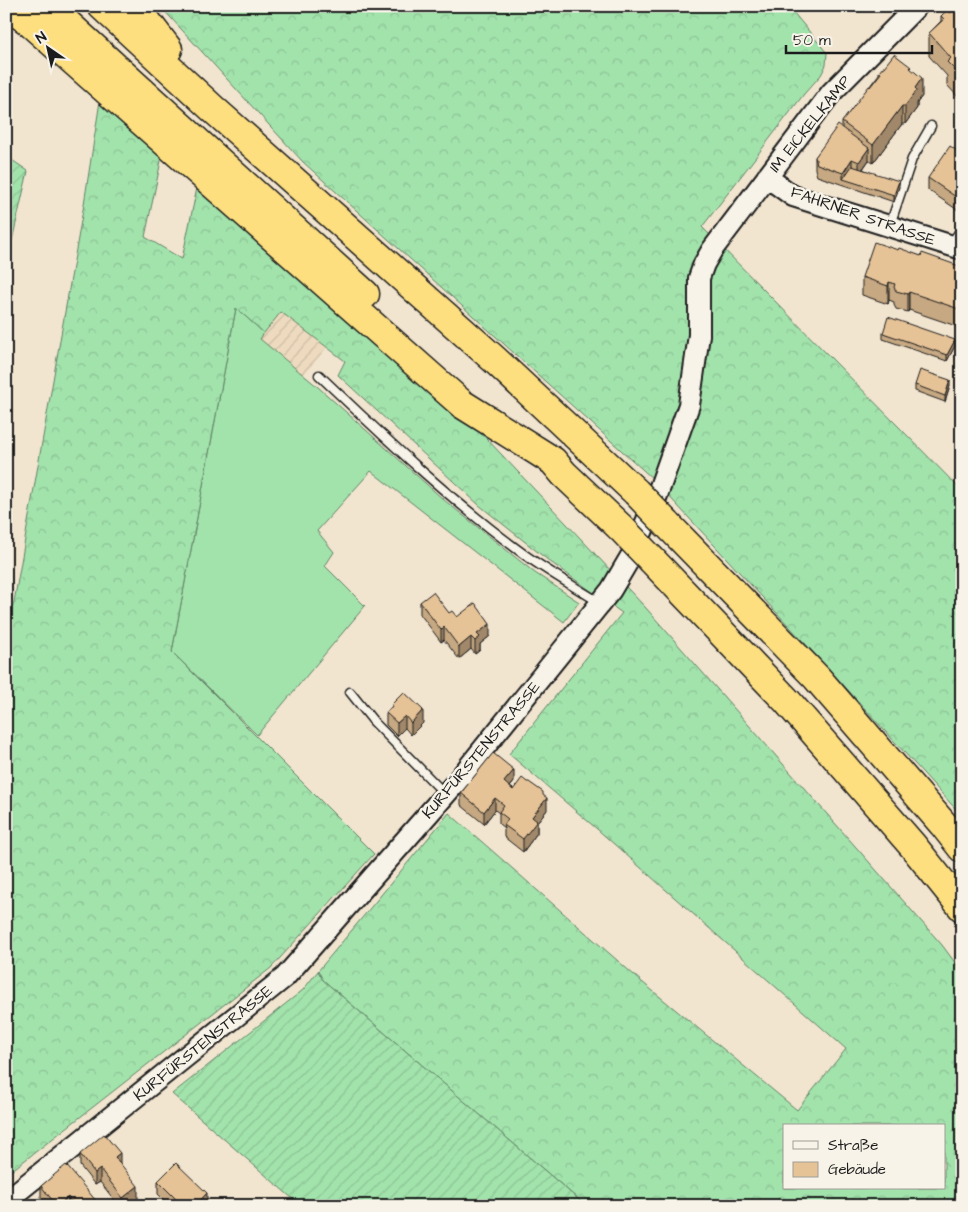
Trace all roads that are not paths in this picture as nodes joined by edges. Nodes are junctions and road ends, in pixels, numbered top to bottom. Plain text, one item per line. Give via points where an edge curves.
1 (8, 6) edge
2 (48, 6) edge
3 (102, 6) edge
4 (135, 6) edge
5 (917, 6) edge
6 (212, 108) junction
7 (931, 126) dead end
8 (767, 177) junction
9 (889, 226) junction
10 (962, 228) edge
11 (956, 247) edge
12 (319, 375) dead end
13 (544, 456) junction
14 (601, 603) junction
15 (350, 692) dead end
16 (446, 794) junction
17 (962, 848) edge
18 (962, 907) edge
19 (6, 1201) edge

1 - 13 highway via 462,404
2 - 13 highway
3 - 6 highway
4 - 6 highway
5 - 8 street, IM EICKELKAMP via 831,93
6 - 17 highway, bridge via 495,360 636,492 817,678
7 - 9 lane via 912,159
8 - 9 street, FAHRNER STRASSE via 793,196
8 - 14 street, KURFÜRSTENSTRASSE via 704,264 699,278 699,335 689,405 634,551
9 - 11 street, FAHRNER STRASSE
10 - 11 lane
12 - 14 lane via 429,478 474,515 526,556
13 - 18 highway, bridge via 621,528 787,701
14 - 16 street, KURFÜRSTENSTRASSE
15 - 16 lane via 374,722
16 - 19 street, KURFÜRSTENSTRASSE via 285,977

